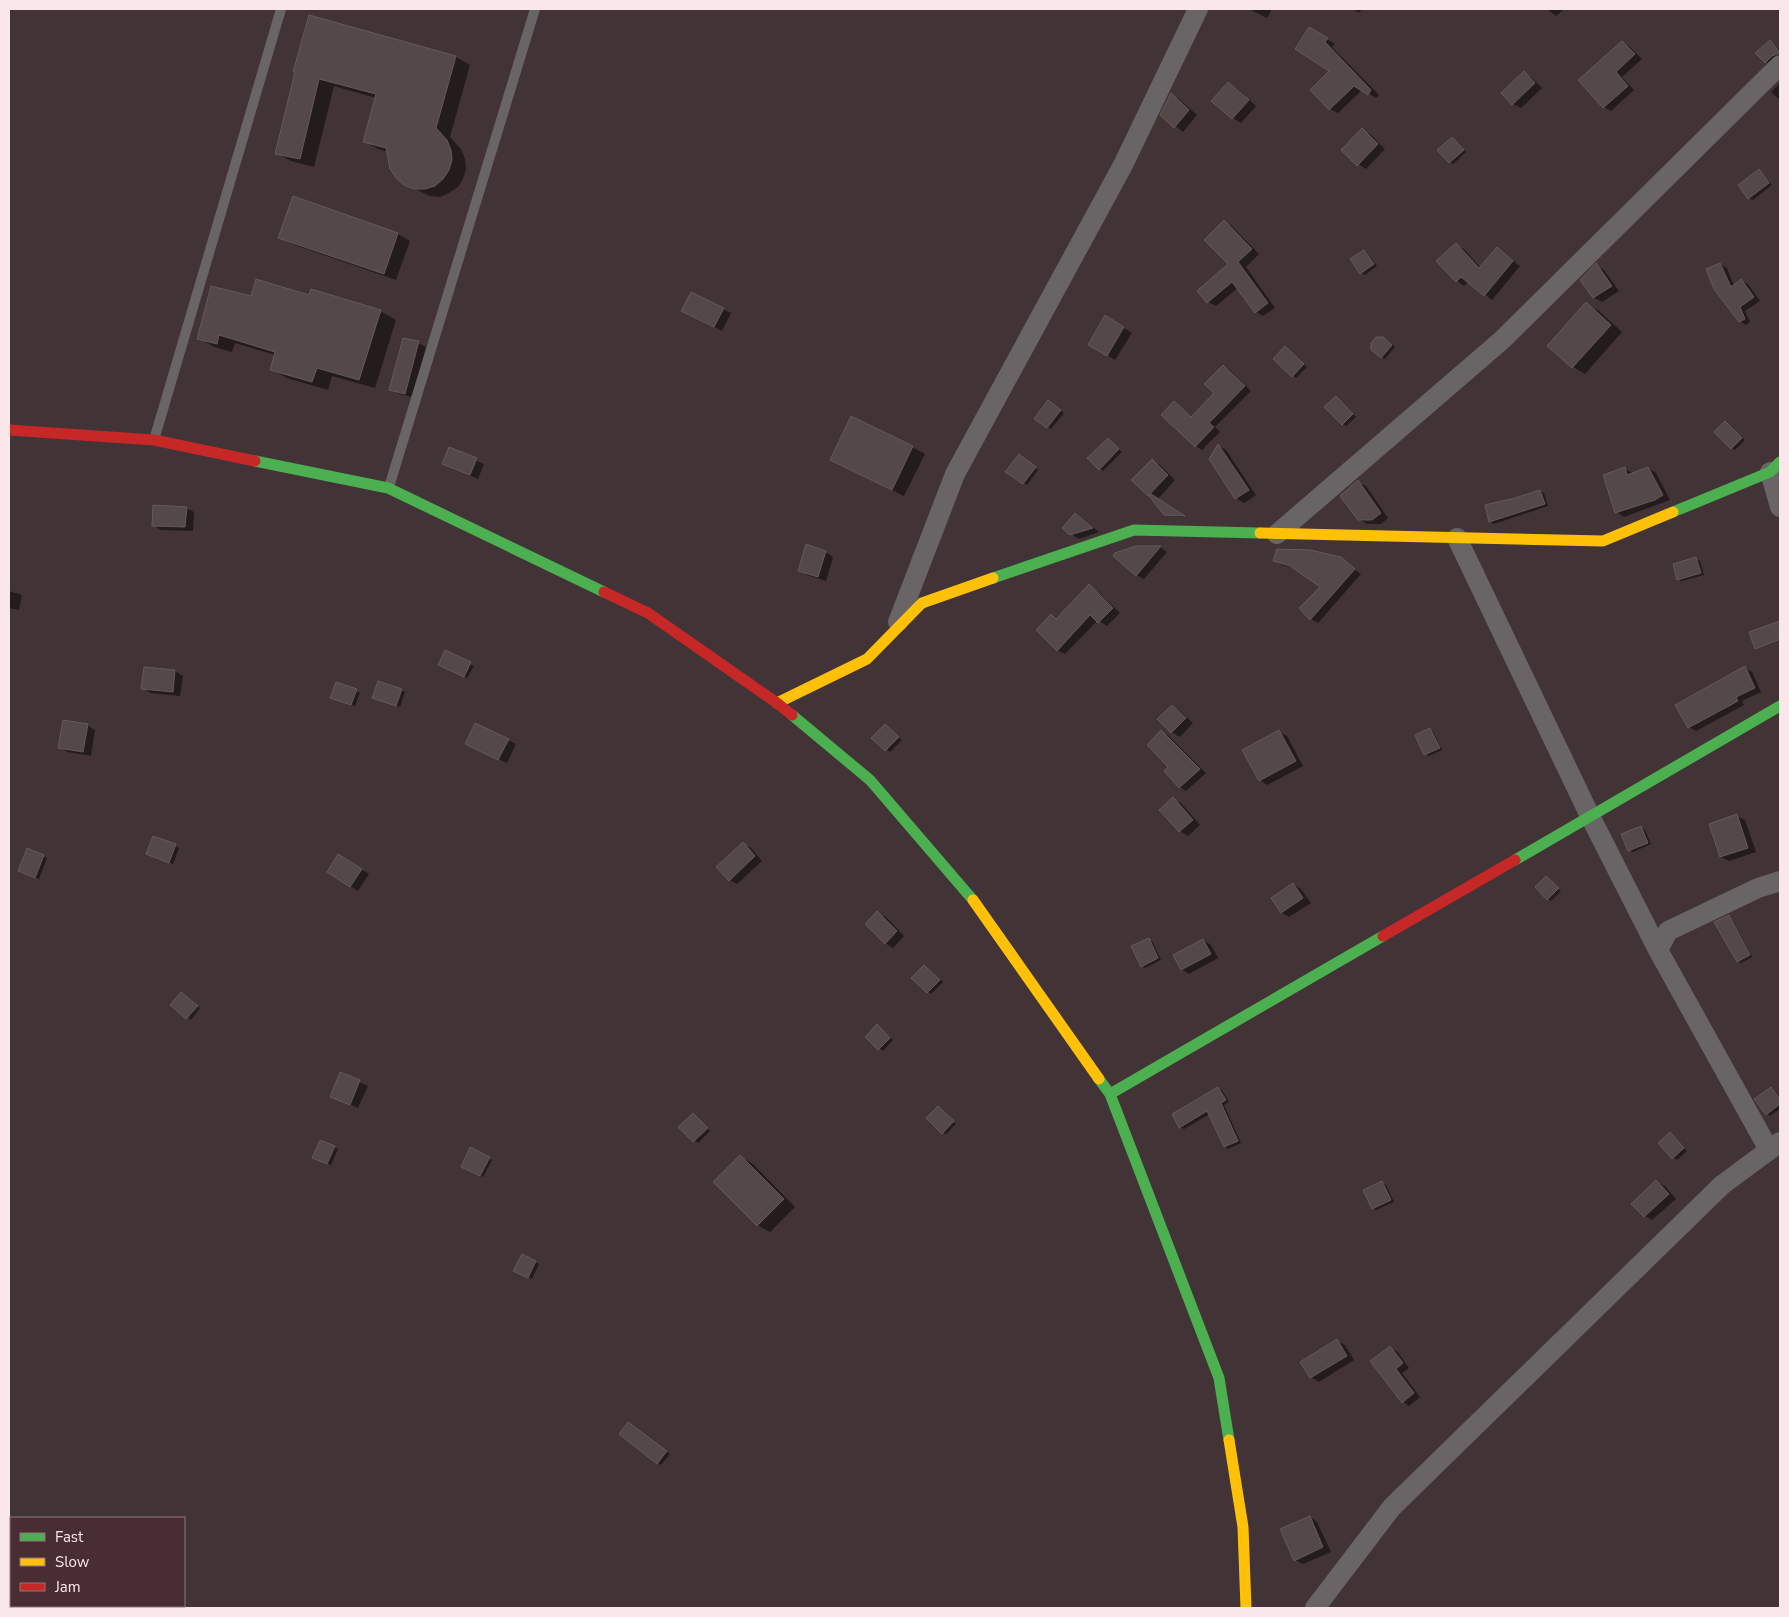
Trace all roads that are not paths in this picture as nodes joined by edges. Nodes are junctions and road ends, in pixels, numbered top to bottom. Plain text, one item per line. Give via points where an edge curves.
1 (281, 9) edge
2 (535, 9) edge
3 (1198, 9) edge
4 (1780, 65) edge
5 (9, 430) edge
6 (154, 440) junction
7 (1775, 467) edge
8 (388, 488) junction
9 (1780, 507) edge
10 (1277, 534) junction
11 (1457, 538) junction
12 (895, 631) junction
13 (777, 703) junction
14 (1780, 706) edge
15 (1590, 816) junction
16 (1780, 881) edge
17 (1658, 950) junction
18 (1110, 1094) junction
19 (1775, 1146) edge
20 (1246, 1608) edge
21 (1315, 1608) edge

1 - 6 lane
2 - 8 lane
3 - 12 street via 1123,165 955,474
4 - 10 street via 1502,340
5 - 6 main road
6 - 8 main road
7 - 9 street
7 - 11 main road via 1603,541
8 - 13 main road via 648,613
10 - 11 main road
10 - 12 main road via 1134,530 922,603
11 - 15 street
12 - 13 main road via 867,659
13 - 18 main road via 870,780 970,895
14 - 15 main road
15 - 17 street
15 - 18 main road
16 - 17 street via 1758,888 1668,931
17 - 19 street
18 - 20 main road via 1219,1378 1243,1527
19 - 21 street via 1722,1185 1392,1507

